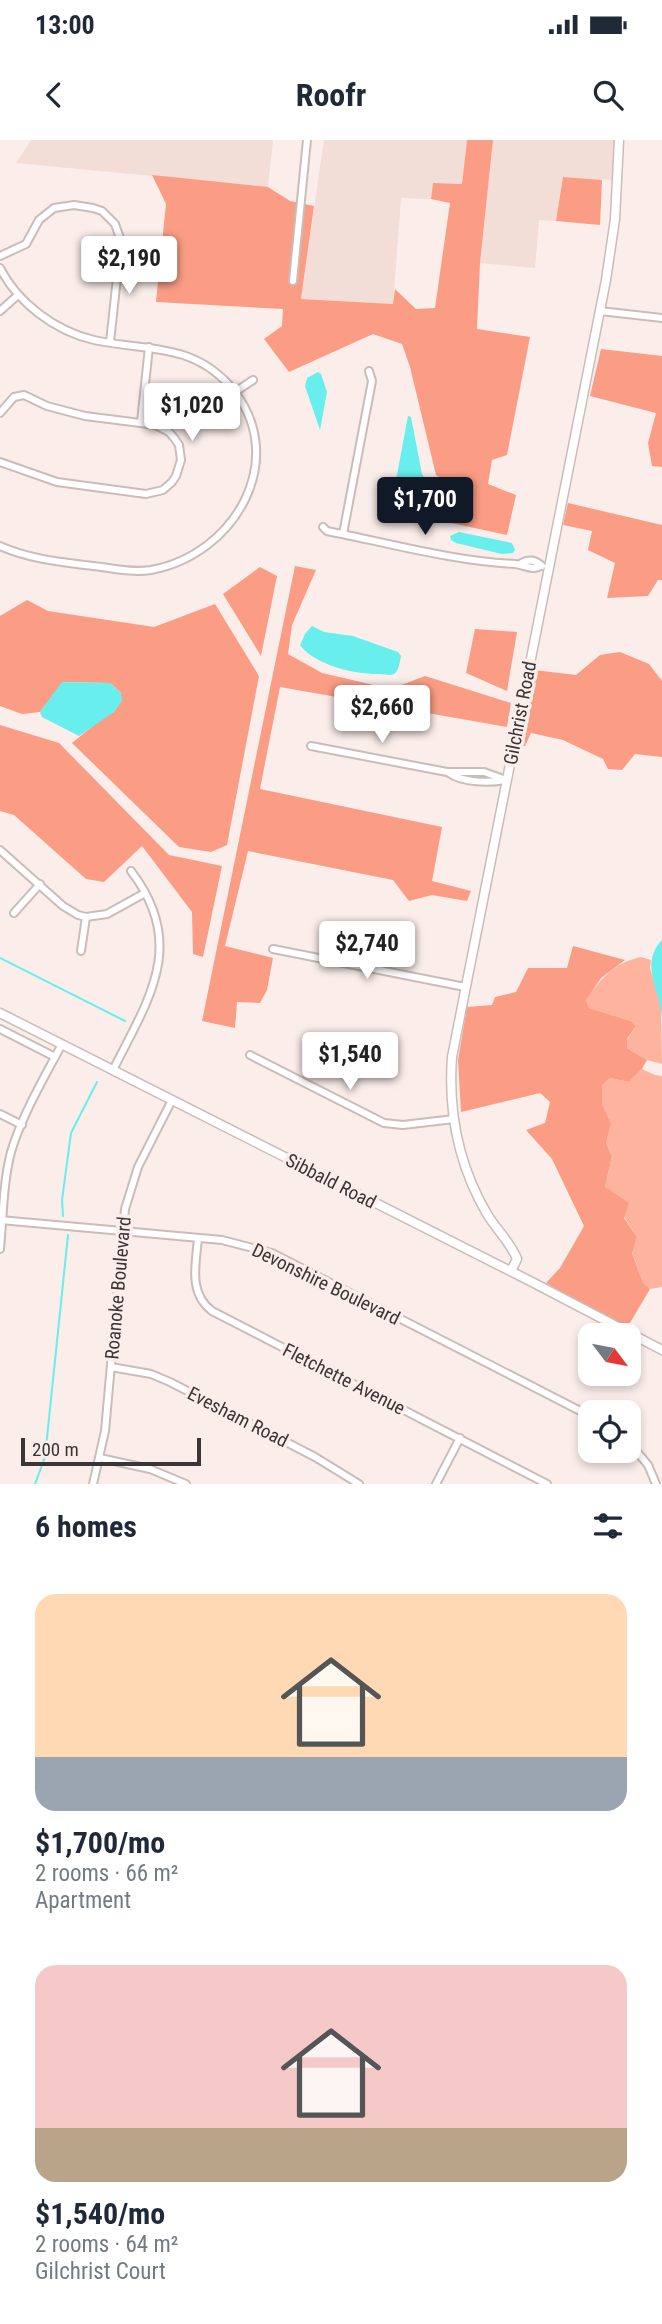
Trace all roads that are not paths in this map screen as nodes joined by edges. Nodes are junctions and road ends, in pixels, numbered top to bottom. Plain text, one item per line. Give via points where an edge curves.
1 (307, 140) edge
2 (619, 140) edge
3 (0, 256) edge
4 (0, 268) edge
5 (293, 281) dead end
6 (18, 295) junction
7 (0, 311) edge
8 (600, 312) junction
9 (662, 318) edge
10 (110, 342) junction
11 (149, 347) junction
12 (369, 371) dead end
13 (253, 380) dead end
14 (234, 392) junction
15 (0, 413) edge
16 (141, 422) junction
17 (0, 462) edge
18 (323, 527) dead end
19 (343, 534) junction
20 (0, 546) edge
21 (545, 567) junction
22 (311, 746) dead end
23 (506, 780) junction
24 (0, 850) edge
25 (131, 871) dead end
26 (40, 884) junction
27 (145, 893) junction
28 (14, 913) dead end
29 (86, 917) junction
30 (274, 949) dead end
31 (81, 951) dead end
32 (465, 987) junction
33 (0, 1013) edge
34 (0, 1029) edge
35 (62, 1044) junction
36 (250, 1055) dead end
37 (55, 1057) junction
38 (113, 1070) junction
39 (172, 1100) junction
40 (0, 1114) edge
41 (454, 1119) junction
42 (22, 1125) junction
43 (1, 1220) edge
44 (122, 1231) junction
45 (198, 1238) junction
46 (0, 1249) edge
47 (511, 1272) junction
48 (662, 1350) edge
49 (111, 1367) junction
50 (578, 1410) edge
51 (460, 1438) junction
52 (641, 1457) edge
53 (100, 1458) junction
54 (657, 1483) edge
55 (93, 1484) edge
56 (187, 1484) edge
57 (359, 1484) edge
58 (436, 1484) edge
59 (547, 1484) edge

1 - 5 street
2 - 8 street, Gilchrist Road via 615,219
3 - 10 street via 26,244 46,214 64,206 102,211 115,224 121,248
4 - 6 street
6 - 7 street
6 - 10 street via 62,328
8 - 9 street
8 - 21 street, Gilchrist Road
10 - 11 street
11 - 14 street via 193,358 213,370
11 - 16 street
12 - 19 street via 372,381
13 - 14 street
14 - 20 street via 252,432 252,481 229,526 206,547 160,568 127,570 37,558
15 - 16 street via 19,395 85,416
16 - 17 street via 169,432 181,460 172,482 146,495 78,487
18 - 19 street
19 - 21 street via 503,564 531,560
21 - 23 street, Gilchrist Road
22 - 23 street via 447,772 456,778
23 - 32 street, Gilchrist Road
24 - 26 street
25 - 27 street
26 - 28 street
26 - 29 street via 70,911
27 - 29 street via 107,914
27 - 38 street via 158,924 158,972
29 - 31 street
30 - 32 street
32 - 41 street, Gilchrist Road via 452,1063
33 - 35 street, Sibbald Road
34 - 37 street
35 - 37 street
35 - 38 street, Sibbald Road
36 - 41 street via 384,1123
37 - 42 street
38 - 39 street, Sibbald Road
39 - 44 street, Roanoke Boulevard via 138,1167
39 - 47 street, Sibbald Road
40 - 42 street
41 - 47 street, Gilchrist Road via 474,1189 516,1255
42 - 43 street via 8,1167
43 - 44 street, Devonshire Boulevard
43 - 46 street
44 - 45 street, Devonshire Boulevard
44 - 49 street, Roanoke Boulevard
45 - 50 street, Devonshire Boulevard via 272,1254
45 - 51 street, Fletchette Avenue via 196,1291 204,1306
47 - 48 street, Sibbald Road
49 - 53 street, Roanoke Boulevard
49 - 57 street, Evesham Road via 170,1382
51 - 58 street
51 - 59 street, Fletchette Avenue
52 - 54 street
53 - 55 street, Roanoke Boulevard
53 - 56 street via 150,1469

